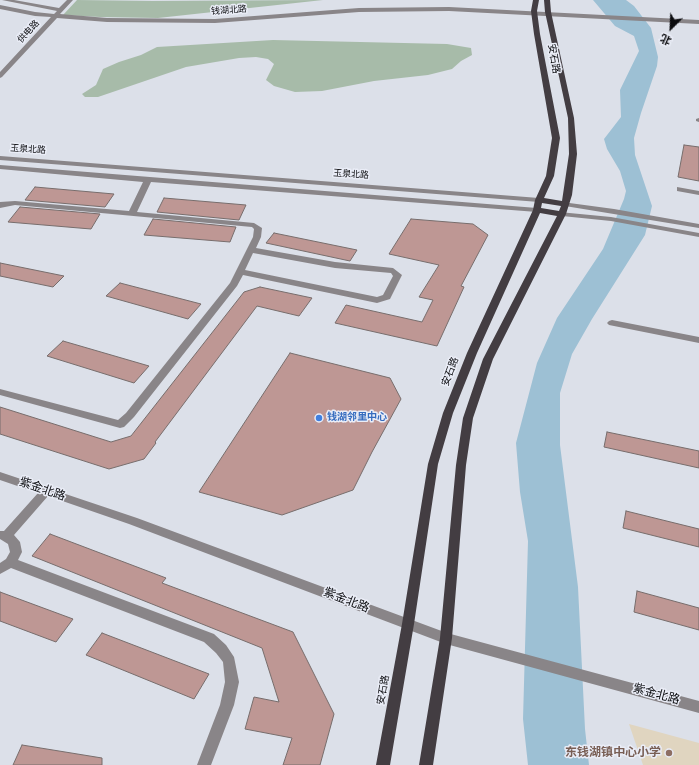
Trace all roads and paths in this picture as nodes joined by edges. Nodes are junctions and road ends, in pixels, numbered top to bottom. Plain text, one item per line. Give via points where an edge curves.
1 (5, 0) edge
2 (70, 0) edge
3 (512, 6) dead end
4 (533, 6) edge
5 (0, 7) edge
6 (548, 7) edge
7 (555, 7) dead end
8 (578, 9) dead end
9 (60, 13) junction
10 (699, 18) edge
11 (699, 22) edge
12 (0, 76) edge
13 (0, 158) edge
14 (0, 167) edge
15 (148, 180) junction
16 (680, 189) dead end
17 (699, 192) edge
18 (538, 205) junction
19 (0, 206) edge
20 (563, 209) junction
21 (132, 214) junction
22 (699, 226) edge
23 (699, 235) edge
24 (250, 250) junction
25 (240, 272) junction
26 (612, 323) dead end
27 (699, 340) edge
28 (0, 392) edge
29 (0, 476) edge
30 (46, 491) junction
31 (3, 535) edge
32 (5, 566) edge
33 (408, 624) junction
34 (446, 638) junction
35 (699, 707) edge
36 (204, 765) edge
37 (383, 765) edge
38 (426, 765) edge

1 - 9 street, 钱湖北路
2 - 9 street, 供电路
3 - 9 street, 钱湖北路 via 422,4 227,17
4 - 6 street, 钱湖北路
4 - 9 street, 钱湖北路 via 359,10 216,21 107,20
4 - 18 main road, 安石路 via 556,138 550,176
5 - 9 street, 钱湖北路 via 35,14
6 - 7 street, 钱湖北路
6 - 11 street, 钱湖北路
6 - 20 main road, 安石路 via 571,118 573,154 568,195
8 - 10 street
9 - 12 street, 供电路
13 - 18 street, 玉泉北路
14 - 15 street, 玉泉北路
15 - 18 street, 玉泉北路
15 - 21 street
16 - 17 street
18 - 20 main road, 玉泉北路
18 - 33 main road, 安石路 via 448,413 433,464
19 - 21 street via 15,203
20 - 22 street, 玉泉北路 via 614,211
20 - 23 street, 玉泉北路
20 - 34 main road, 安石路 via 488,359 468,418 461,465
21 - 24 street via 254,225 258,228 257,237
24 - 25 street
24 - 25 street via 335,265 393,271 398,275 387,297 377,300
25 - 28 street via 234,284 130,415 120,424
26 - 27 street
29 - 30 street, 紫金北路
30 - 31 street
30 - 33 street, 紫金北路
31 - 32 street via 14,542 16,552
32 - 36 street via 209,638 222,649 229,661 232,682 227,705
33 - 34 street, 紫金北路
33 - 37 main road, 安石路
34 - 35 street, 紫金北路
34 - 38 main road, 安石路

